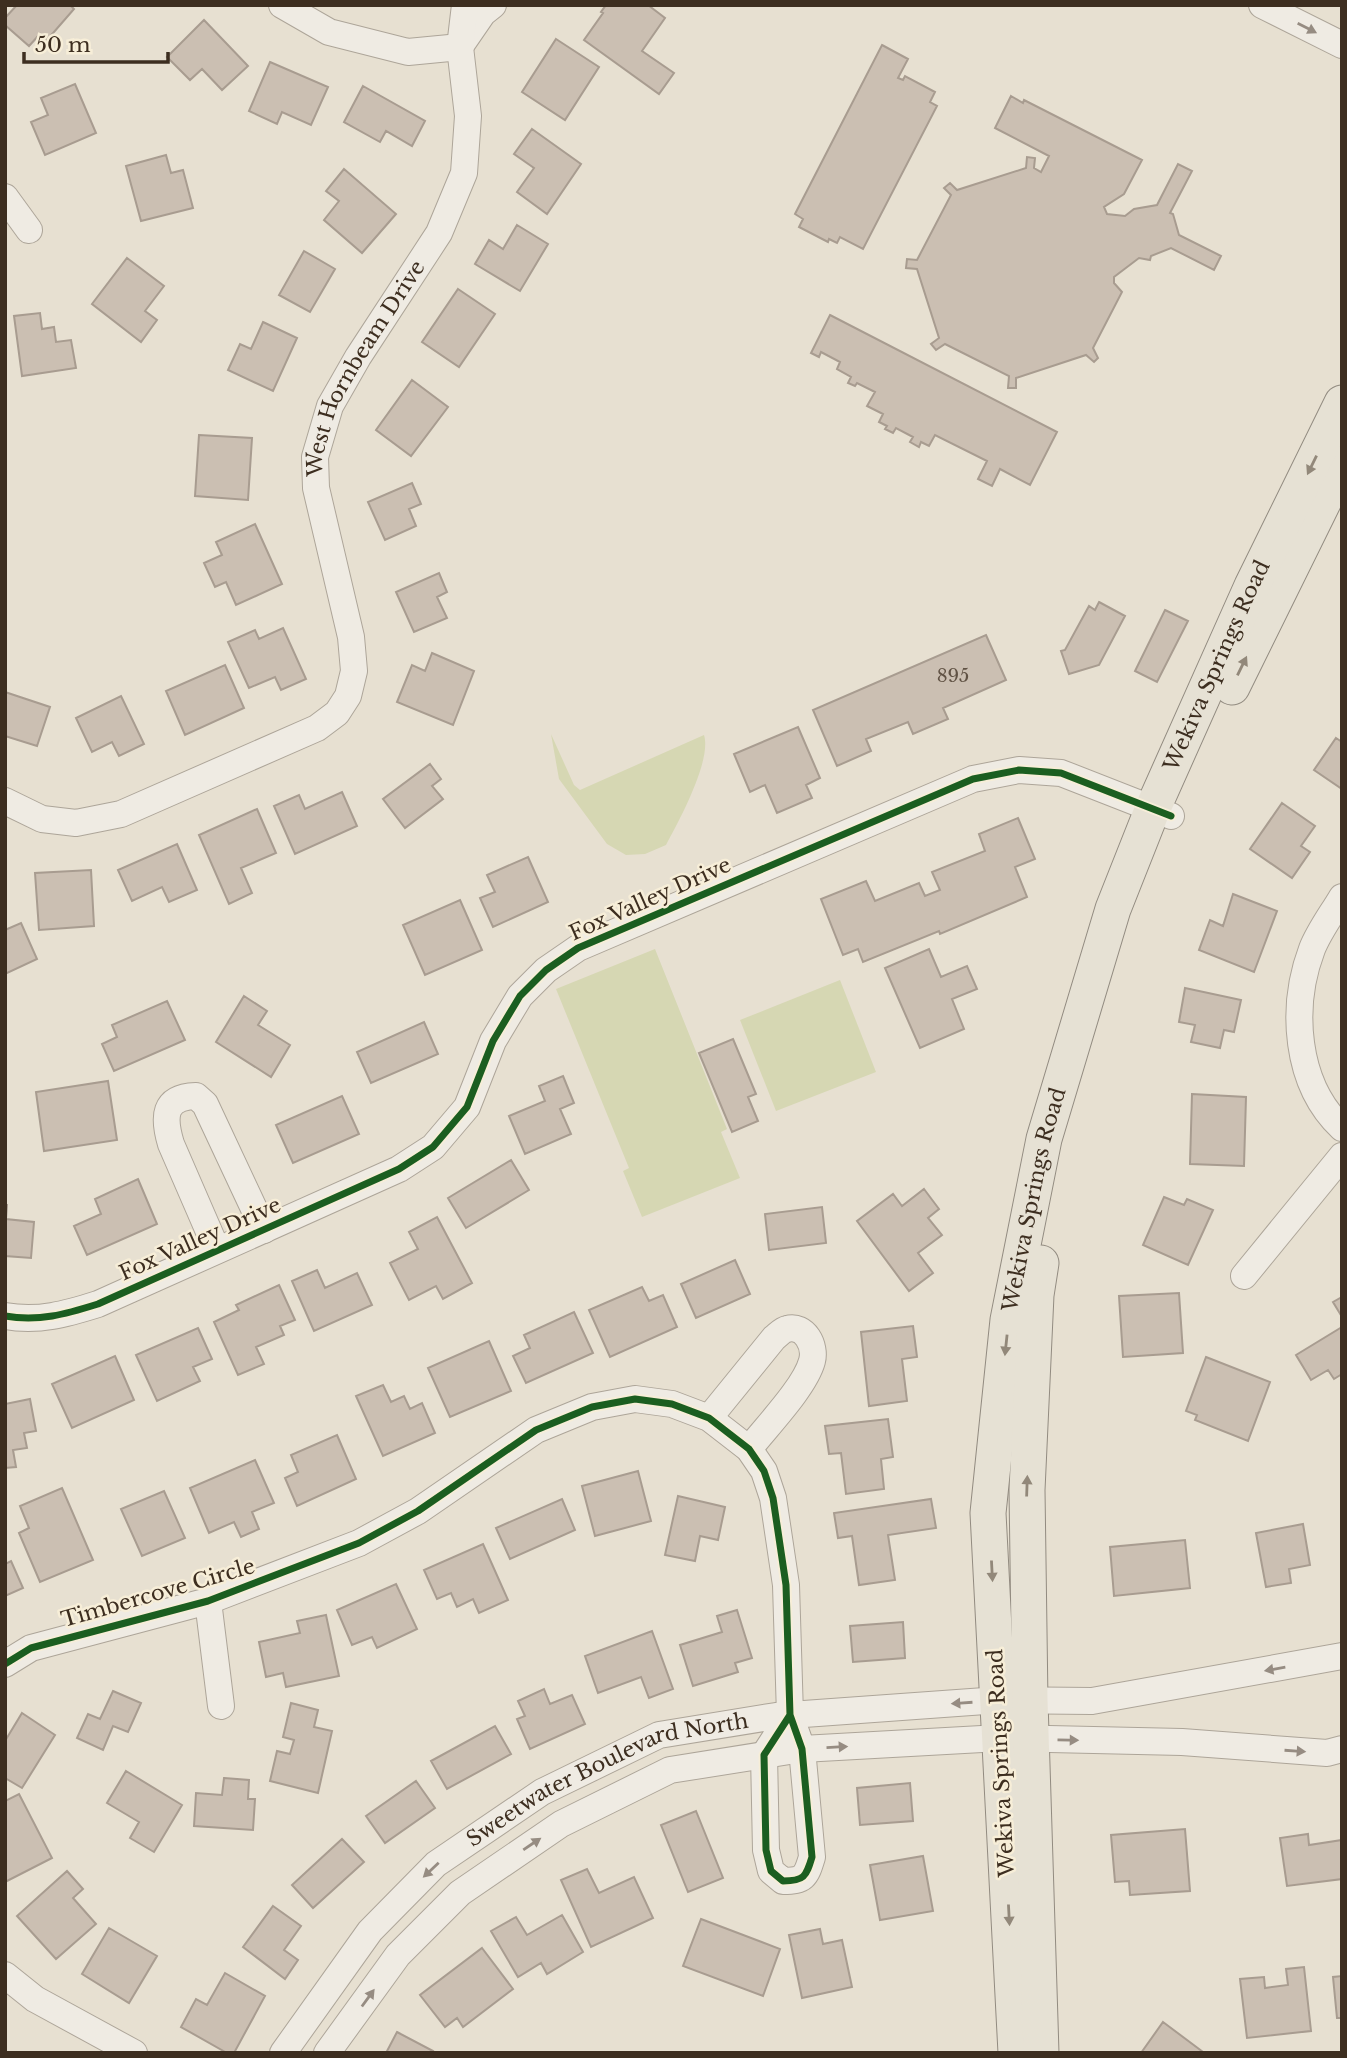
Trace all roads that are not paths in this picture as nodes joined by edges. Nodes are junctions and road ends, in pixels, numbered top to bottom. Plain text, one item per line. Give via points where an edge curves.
1 (282, 5) edge
2 (465, 5) edge
3 (494, 5) edge
4 (1262, 5) edge
5 (1342, 45) edge
6 (460, 47) junction
7 (5, 197) edge
8 (29, 230) dead end
9 (1342, 403) edge
10 (1342, 464) edge
11 (5, 801) edge
12 (1162, 812) junction
13 (1342, 897) edge
14 (1342, 1128) edge
15 (1342, 1156) edge
16 (264, 1230) junction
17 (217, 1250) junction
18 (1244, 1276) dead end
19 (5, 1316) edge
20 (709, 1418) junction
21 (749, 1449) junction
22 (208, 1601) junction
23 (1342, 1656) edge
24 (5, 1664) edge
25 (1014, 1700) junction
26 (220, 1706) dead end
27 (790, 1715) junction
28 (1015, 1739) junction
29 (802, 1749) junction
30 (1342, 1749) edge
31 (764, 1755) junction
32 (462, 1847) junction
33 (481, 1878) junction
34 (5, 1975) edge
35 (134, 2053) edge
36 (283, 2053) edge
37 (327, 2053) edge
38 (1016, 2053) edge
39 (1041, 2053) edge

1 - 6 street via 330,32 408,52
2 - 6 street, West Hornbeam Drive
3 - 6 street via 483,13
4 -> 5 street
6 - 11 street, West Hornbeam Drive via 468,116 464,173 439,233 330,407 316,457 316,488 351,637 354,671 348,696 337,713 317,729 121,814 76,823 42,819
7 - 8 street
9 -> 12 main road, Wekiva Springs Road via 1252,586
12 -> 10 main road, Wekiva Springs Road via 1181,789
12 - 16 street, Fox Valley Drive via 1061,773 1019,770 973,779 578,948 520,996 493,1041 467,1107 433,1147 399,1169
12 - 25 main road, Wekiva Springs Road via 1068,1103 1036,1295
13 - 14 street via 1312,948 1299,998 1302,1052 1313,1091
15 - 18 street
16 - 17 street, Fox Valley Drive
16 - 17 street via 205,1104 196,1097 183,1097 167,1111 165,1126
17 - 19 street, Fox Valley Drive via 56,1317 26,1320
20 - 21 street, Timbercove Circle
20 - 21 street via 774,1338 785,1329 796,1328 805,1334 813,1359 804,1380
20 - 22 street, Timbercove Circle via 671,1404 635,1399 592,1407 536,1430 418,1511 359,1542
21 - 27 street, Timbercove Circle via 764,1471 773,1499 786,1585
22 - 24 street, Timbercove Circle via 31,1648
22 - 26 street
23 -> 25 street, Sweetwater Boulevard North via 1091,1701
25 -> 27 street, Sweetwater Boulevard North
25 - 28 main road, Wekiva Springs Road
27 - 29 street, Timbercove Circle
27 - 31 street
27 - 32 street, Sweetwater Boulevard North via 659,1735 542,1792
29 -> 28 street, Sweetwater Boulevard North
28 -> 30 street, Sweetwater Boulevard North via 1182,1742 1327,1753
28 -> 38 main road, Wekiva Springs Road
28 - 39 main road, Wekiva Springs Road
29 - 31 street, Sweetwater Boulevard North
29 - 31 street, Timbercove Circle via 812,1857 807,1874 796,1881 783,1881 771,1871 766,1850
33 -> 31 street, Sweetwater Boulevard North via 561,1824 670,1770
32 - 33 street
32 -> 36 street, Sweetwater Boulevard North via 436,1864 370,1931
37 -> 33 street, Sweetwater Boulevard North via 398,1955 460,1892
34 - 35 street via 35,1999

